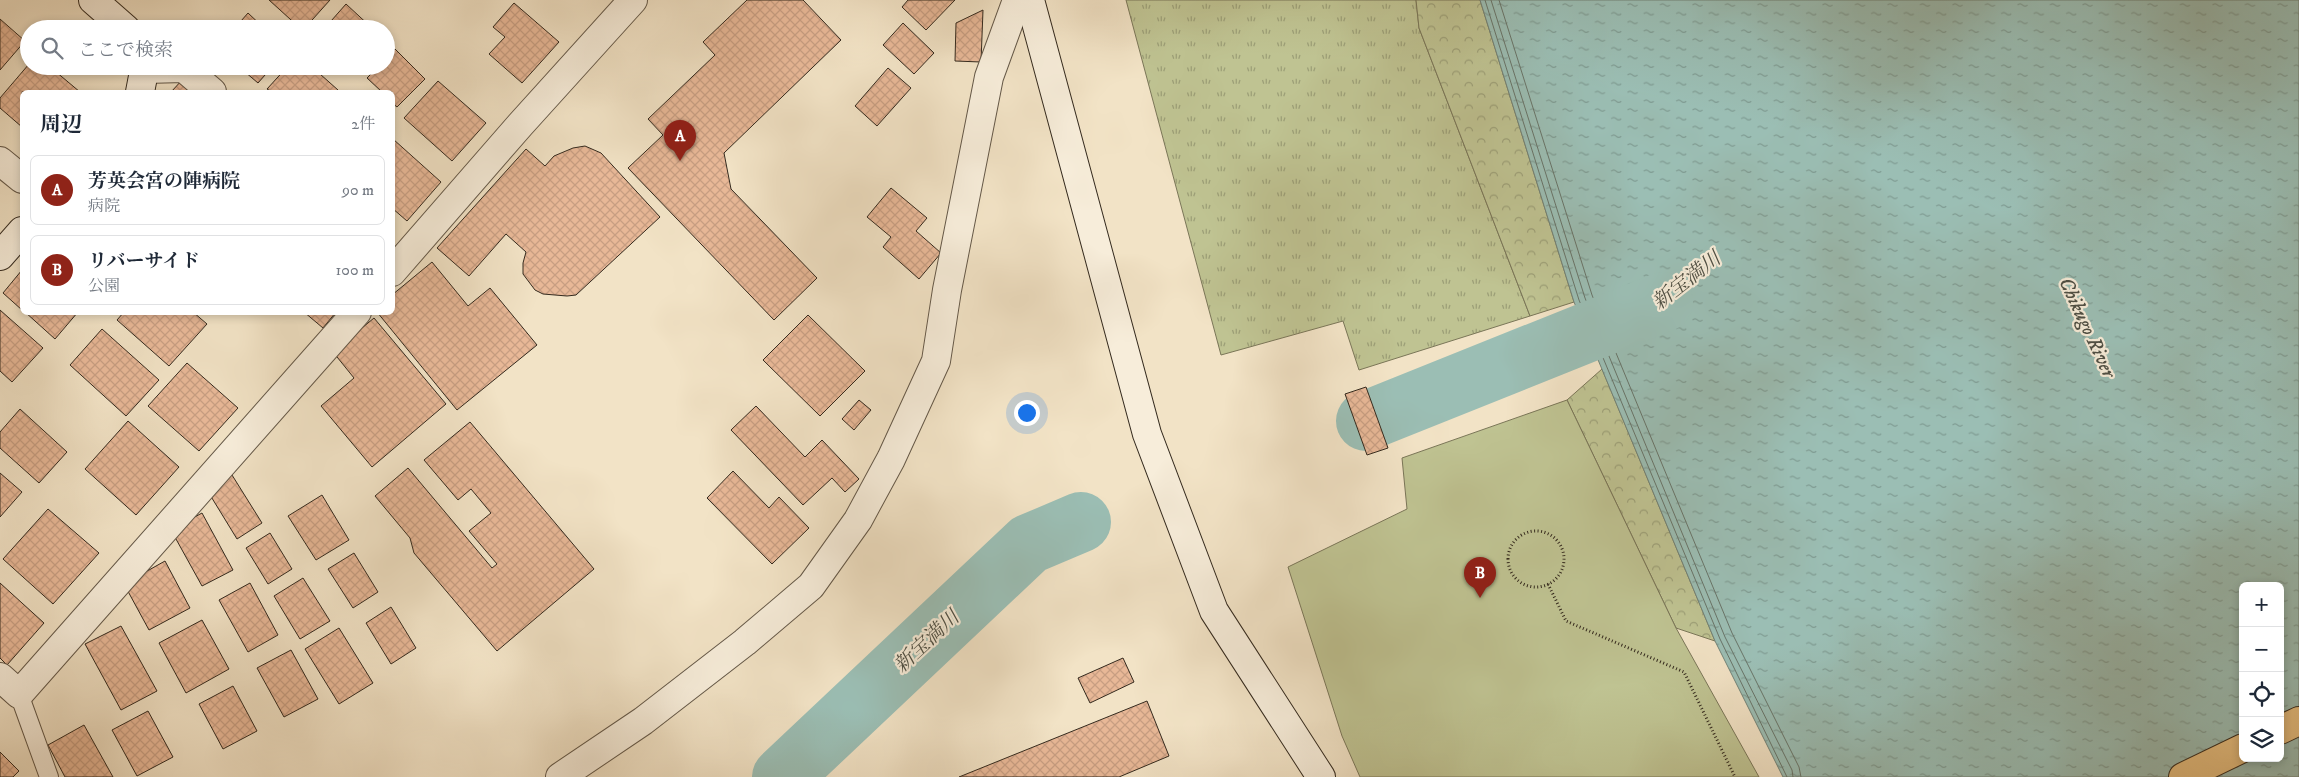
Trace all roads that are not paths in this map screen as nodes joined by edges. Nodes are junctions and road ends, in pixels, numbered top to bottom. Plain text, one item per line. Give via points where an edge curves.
1 (93, 0) edge
2 (632, 0) edge
3 (1016, 0) edge
4 (1030, 0) edge
5 (116, 20) edge
6 (192, 75) edge
7 (210, 90) edge
8 (0, 161) edge
9 (20, 177) edge
10 (20, 233) edge
11 (0, 256) edge
12 (396, 261) edge
13 (354, 315) edge
14 (9, 686) edge
15 (2299, 721) edge
16 (2284, 728) edge
17 (2239, 750) edge
18 (49, 777) edge
19 (560, 777) edge
20 (1320, 777) edge
21 (2183, 777) edge

1 - 5 street
2 - 12 street
3 - 19 street via 989,77 936,361 891,459 858,520 811,586 643,721
4 - 20 street via 1147,434 1214,611
6 - 7 street
8 - 9 street
10 - 11 street
13 - 14 street
14 - 18 lane
15 - 16 highway
17 - 21 highway

